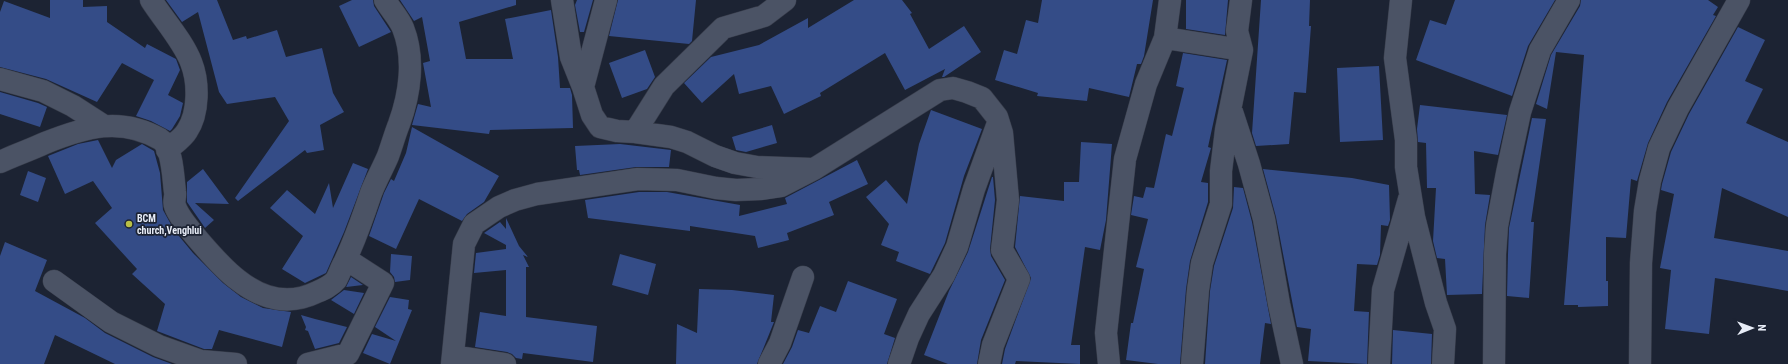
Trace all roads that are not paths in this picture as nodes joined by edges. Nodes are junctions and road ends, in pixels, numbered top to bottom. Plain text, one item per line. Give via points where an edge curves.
1 (151, 0) edge
2 (384, 0) edge
3 (562, 0) edge
4 (606, 0) edge
5 (784, 0) edge
6 (1170, 0) edge
7 (1241, 0) edge
8 (1401, 0) edge
9 (1569, 0) edge
10 (1739, 0) edge
11 (1165, 38) junction
12 (1242, 50) junction
13 (0, 79) edge
14 (583, 87) junction
15 (1231, 109) junction
16 (999, 122) junction
17 (104, 126) junction
18 (635, 132) junction
19 (168, 150) junction
20 (0, 162) edge
21 (814, 169) junction
22 (1410, 194) junction
23 (346, 259) junction
24 (803, 278) dead end
25 (54, 281) dead end
26 (452, 360) edge
27 (236, 364) edge
28 (308, 364) edge
29 (504, 364) edge
30 (769, 364) edge
31 (899, 364) edge
32 (989, 364) edge
33 (1109, 364) edge
34 (1192, 364) edge
35 (1292, 364) edge
36 (1379, 364) edge
37 (1443, 364) edge
38 (1494, 364) edge
39 (1640, 364) edge

1 - 19 street via 191,62 196,85 193,119 187,131
2 - 23 street via 405,34 409,48 409,84 400,122
3 - 14 street via 571,57
4 - 14 street
5 - 18 street via 764,16 724,28 664,86
6 - 11 street
7 - 12 street via 1238,31
8 - 22 street via 1395,58
9 - 38 street via 1540,50 1520,112 1507,173 1497,226 1495,254
10 - 39 street via 1678,108 1659,148 1650,181 1641,263
11 - 12 street
11 - 33 street via 1146,84 1125,159 1106,333
12 - 15 street
13 - 17 street via 43,91 74,106
14 - 18 street via 592,115 600,127 617,132
15 - 34 street via 1221,171 1221,204 1202,263
15 - 35 street via 1264,219
16 - 21 street via 982,98 953,88 940,90
16 - 31 street via 974,189 957,247 944,275 919,314
16 - 32 street via 1008,200 1002,250 1020,279 993,345
17 - 19 street via 137,129 162,140
17 - 20 street via 71,133
18 - 21 street via 671,137 735,163 757,167
19 - 23 street via 176,193 174,205 183,220 228,273 250,290 267,297 286,300 312,295 336,280
21 - 26 street via 781,186 761,189 736,190 677,180 638,179 537,194 499,207 474,224 464,244
22 - 36 street via 1384,290
22 - 37 street via 1436,303 1445,329
23 - 28 street via 383,282 348,354
24 - 30 street via 780,343
25 - 27 street via 111,322 159,346 201,361
26 - 29 street

